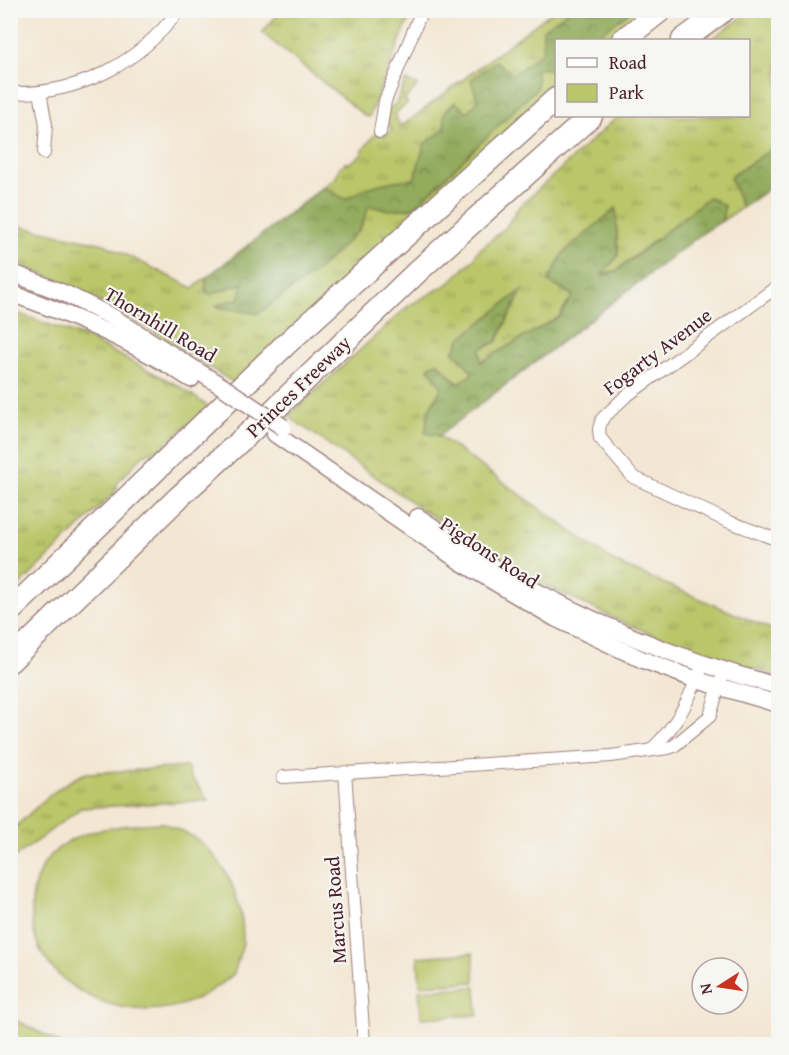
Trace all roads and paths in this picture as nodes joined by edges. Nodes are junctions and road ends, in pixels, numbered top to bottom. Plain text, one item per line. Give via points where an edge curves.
1 (179, 10) edge
2 (422, 10) edge
3 (661, 10) edge
4 (724, 10) edge
5 (624, 39) edge
6 (684, 39) edge
7 (40, 92) junction
8 (10, 93) edge
9 (555, 100) edge
10 (590, 117) edge
11 (380, 132) dead end
12 (44, 153) dead end
13 (10, 272) edge
14 (778, 286) edge
15 (10, 293) edge
16 (219, 391) junction
17 (279, 431) joint
18 (778, 540) edge
19 (10, 611) edge
20 (10, 661) edge
21 (723, 670) junction
22 (700, 672) junction
23 (778, 686) edge
24 (719, 687) junction
25 (778, 704) edge
26 (652, 750) junction
27 (345, 772) junction
28 (283, 777) dead end
29 (364, 1044) edge

1 - 7 street via 141,51 113,68 85,82
2 - 11 street via 386,101
3 - 5 highway
4 - 6 highway
7 - 8 street
7 - 12 street via 46,124
9 - 19 highway, Princes Freeway via 285,345
10 - 20 highway, Princes Freeway via 418,271
13 - 16 street, Thornhill Road via 114,318
14 - 18 street, Fogarty Avenue via 626,397 602,419 599,429 600,438 633,477
15 - 16 street, Thornhill Road via 77,318
16 - 17 street, Thornhill Road
17 - 22 street, Pigdons Road via 461,562 538,608 633,655
21 - 22 street, Pigdons Road
21 - 23 street, Pigdons Road
21 - 24 street
22 - 24 street, Pigdons Road
22 - 26 street via 686,707
24 - 25 street, Pigdons Road
24 - 26 street via 706,721 672,747
26 - 27 street via 611,756
27 - 28 street
27 - 29 street, Marcus Road

